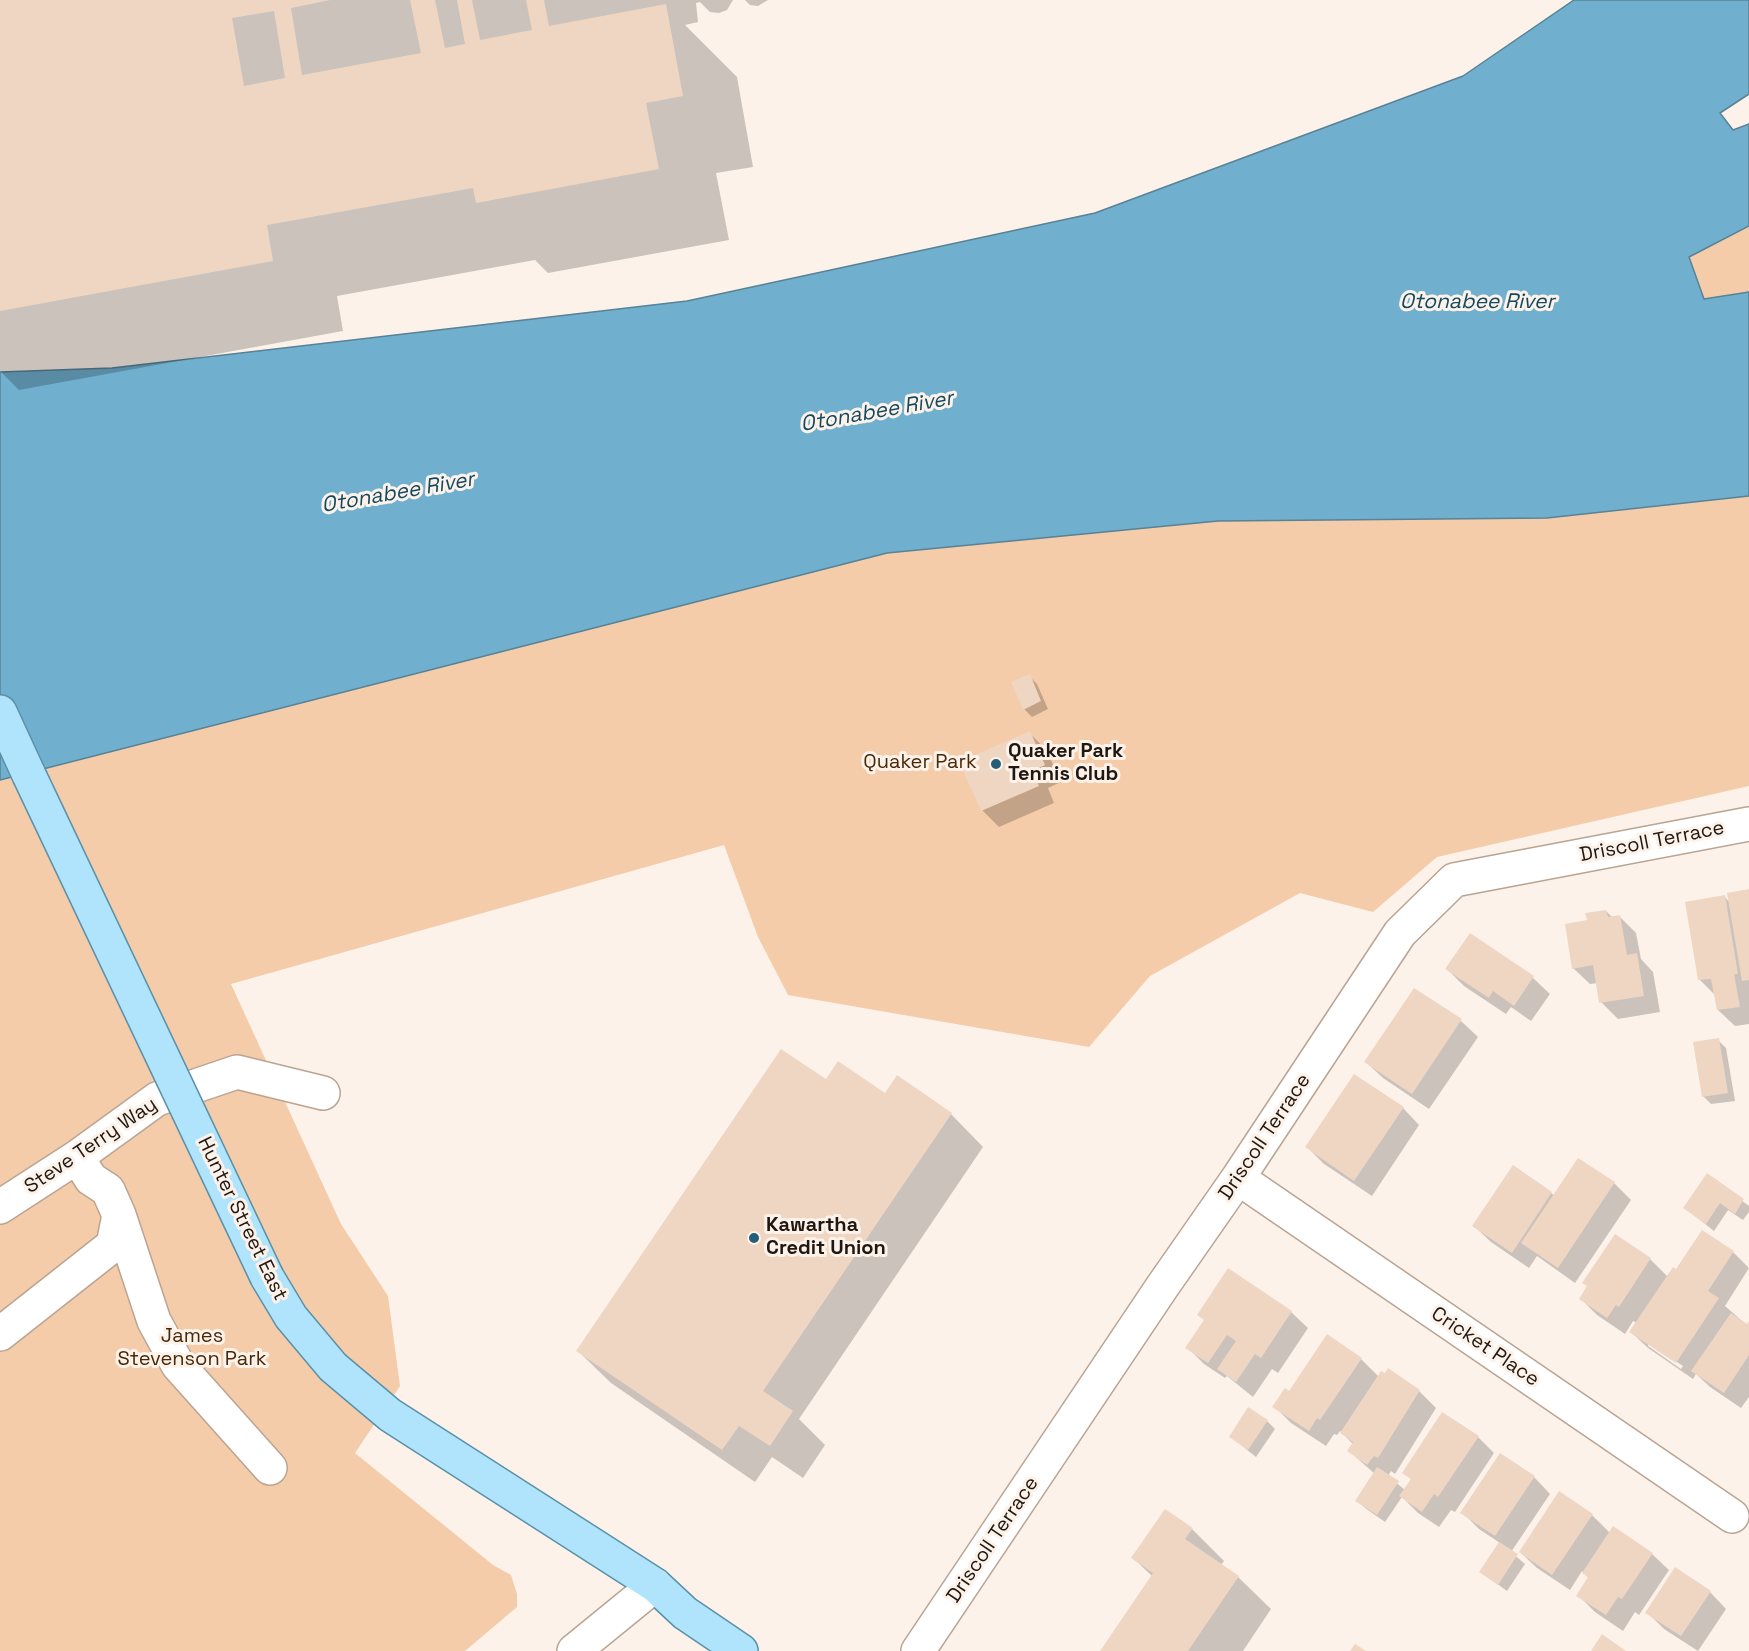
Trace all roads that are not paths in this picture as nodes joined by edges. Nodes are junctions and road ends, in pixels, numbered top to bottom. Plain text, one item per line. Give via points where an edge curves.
1 (0, 712) edge
2 (1749, 824) edge
3 (323, 1093) dead end
4 (77, 1157) junction
5 (1238, 1178) junction
6 (0, 1207) edge
7 (119, 1215) junction
8 (0, 1334) edge
9 (270, 1468) dead end
10 (1732, 1516) dead end
11 (655, 1585) junction
12 (574, 1651) edge
13 (741, 1651) edge
14 (918, 1651) edge

1 - 11 main road, Hunter Street East, bridge via 267,1277 291,1317 333,1366 390,1416
2 - 5 street, Driscoll Terrace via 1454,880 1400,933
3 - 4 street, Steve Terry Way via 237,1072 157,1099
4 - 6 street, Steve Terry Way
4 - 7 street via 92,1179 108,1190
5 - 10 street, Cricket Place
5 - 14 street, Driscoll Terrace
7 - 8 street via 113,1245
7 - 9 street via 154,1321 178,1365
11 - 12 street
11 - 13 main road, Hunter Street East via 685,1613

